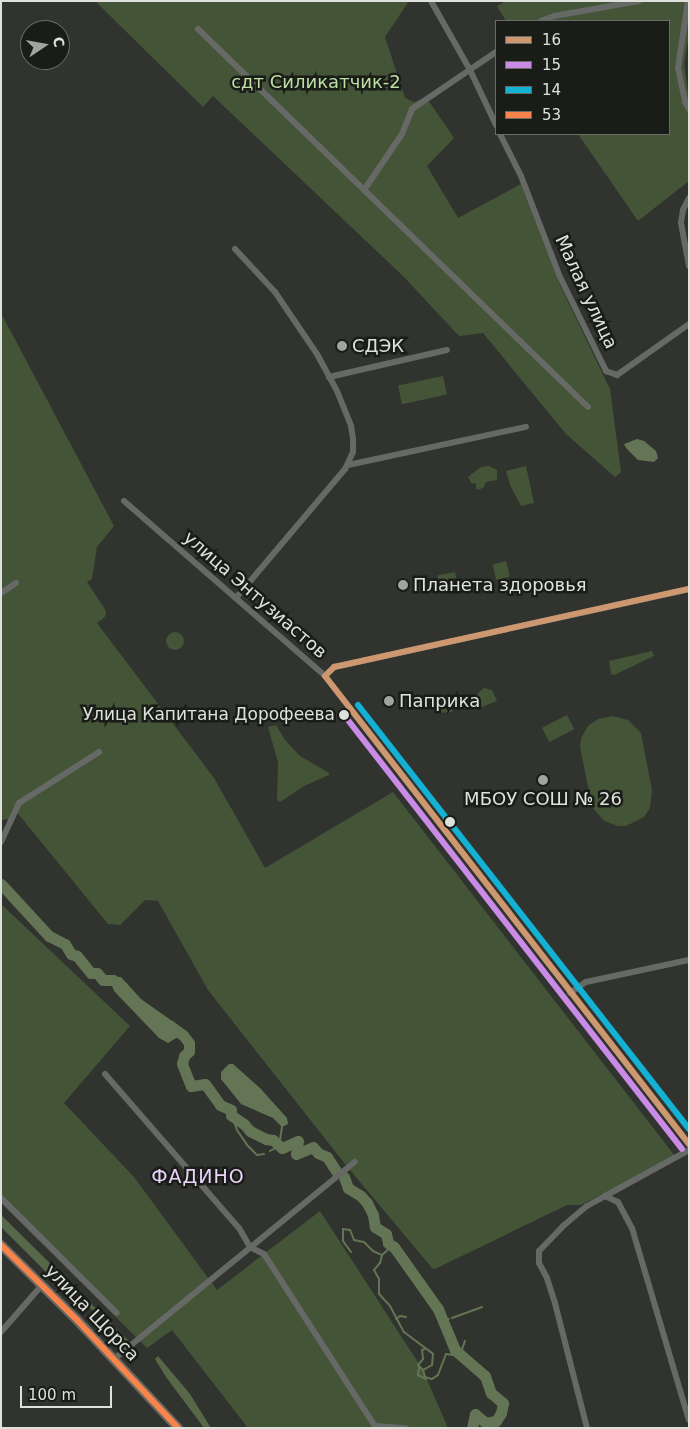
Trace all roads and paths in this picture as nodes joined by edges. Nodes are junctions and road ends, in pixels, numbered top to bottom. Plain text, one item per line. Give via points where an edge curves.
1 (432, 1) edge
2 (639, 1) edge
3 (688, 1) edge
4 (544, 20) edge
5 (198, 30) dead end
6 (495, 53) edge
7 (470, 70) junction
8 (689, 109) edge
9 (495, 123) edge
10 (500, 135) edge
11 (364, 190) junction
12 (689, 198) edge
13 (235, 250) dead end
14 (689, 266) edge
15 (689, 324) edge
16 (447, 350) dead end
17 (329, 376) junction
18 (588, 408) dead end
19 (526, 427) dead end
20 (348, 465) junction
21 (124, 501) dead end
22 (16, 583) dead end
23 (689, 589) edge
24 (1, 594) edge
25 (236, 597) junction
26 (324, 676) junction
27 (99, 752) dead end
28 (1, 842) edge
29 (689, 960) edge
30 (570, 993) junction
31 (105, 1074) dead end
32 (689, 1144) edge
33 (689, 1150) edge
34 (355, 1162) dead end
35 (605, 1196) junction
36 (1, 1198) edge
37 (1, 1245) edge
38 (250, 1247) junction
39 (42, 1285) junction
40 (118, 1314) dead end
41 (1, 1332) edge
42 (114, 1359) junction
43 (689, 1420) edge
44 (178, 1428) edge
45 (406, 1428) edge
46 (587, 1428) edge

1 - 7 street
2 - 4 street
3 - 8 street via 678,68
5 - 11 street
6 - 7 street
7 - 9 street
7 - 11 street via 412,109 402,134
10 - 15 street, Малая улица via 521,176 560,277 606,371 617,375
11 - 18 street
12 - 14 street via 681,223
13 - 17 street via 275,292
16 - 17 street
17 - 20 street via 350,426 352,452
19 - 20 street
20 - 25 street
21 - 25 street, улица Энтузиастов
22 - 24 street
23 - 26 street via 334,667
25 - 26 street, улица Энтузиастов
26 - 30 street, улица Энтузиастов
27 - 28 street via 19,803
29 - 30 street via 586,982
30 - 32 street, улица Энтузиастов
31 - 38 street via 239,1228
33 - 35 street
34 - 38 street
35 - 43 street via 618,1202 632,1228
35 - 46 street via 587,1206 539,1251 539,1263 555,1303
36 - 40 street
37 - 39 main road, улица Щорса
38 - 42 street
38 - 45 street via 264,1254 375,1426
39 - 41 street
39 - 42 main road, улица Щорса
42 - 44 main road, улица Щорса

